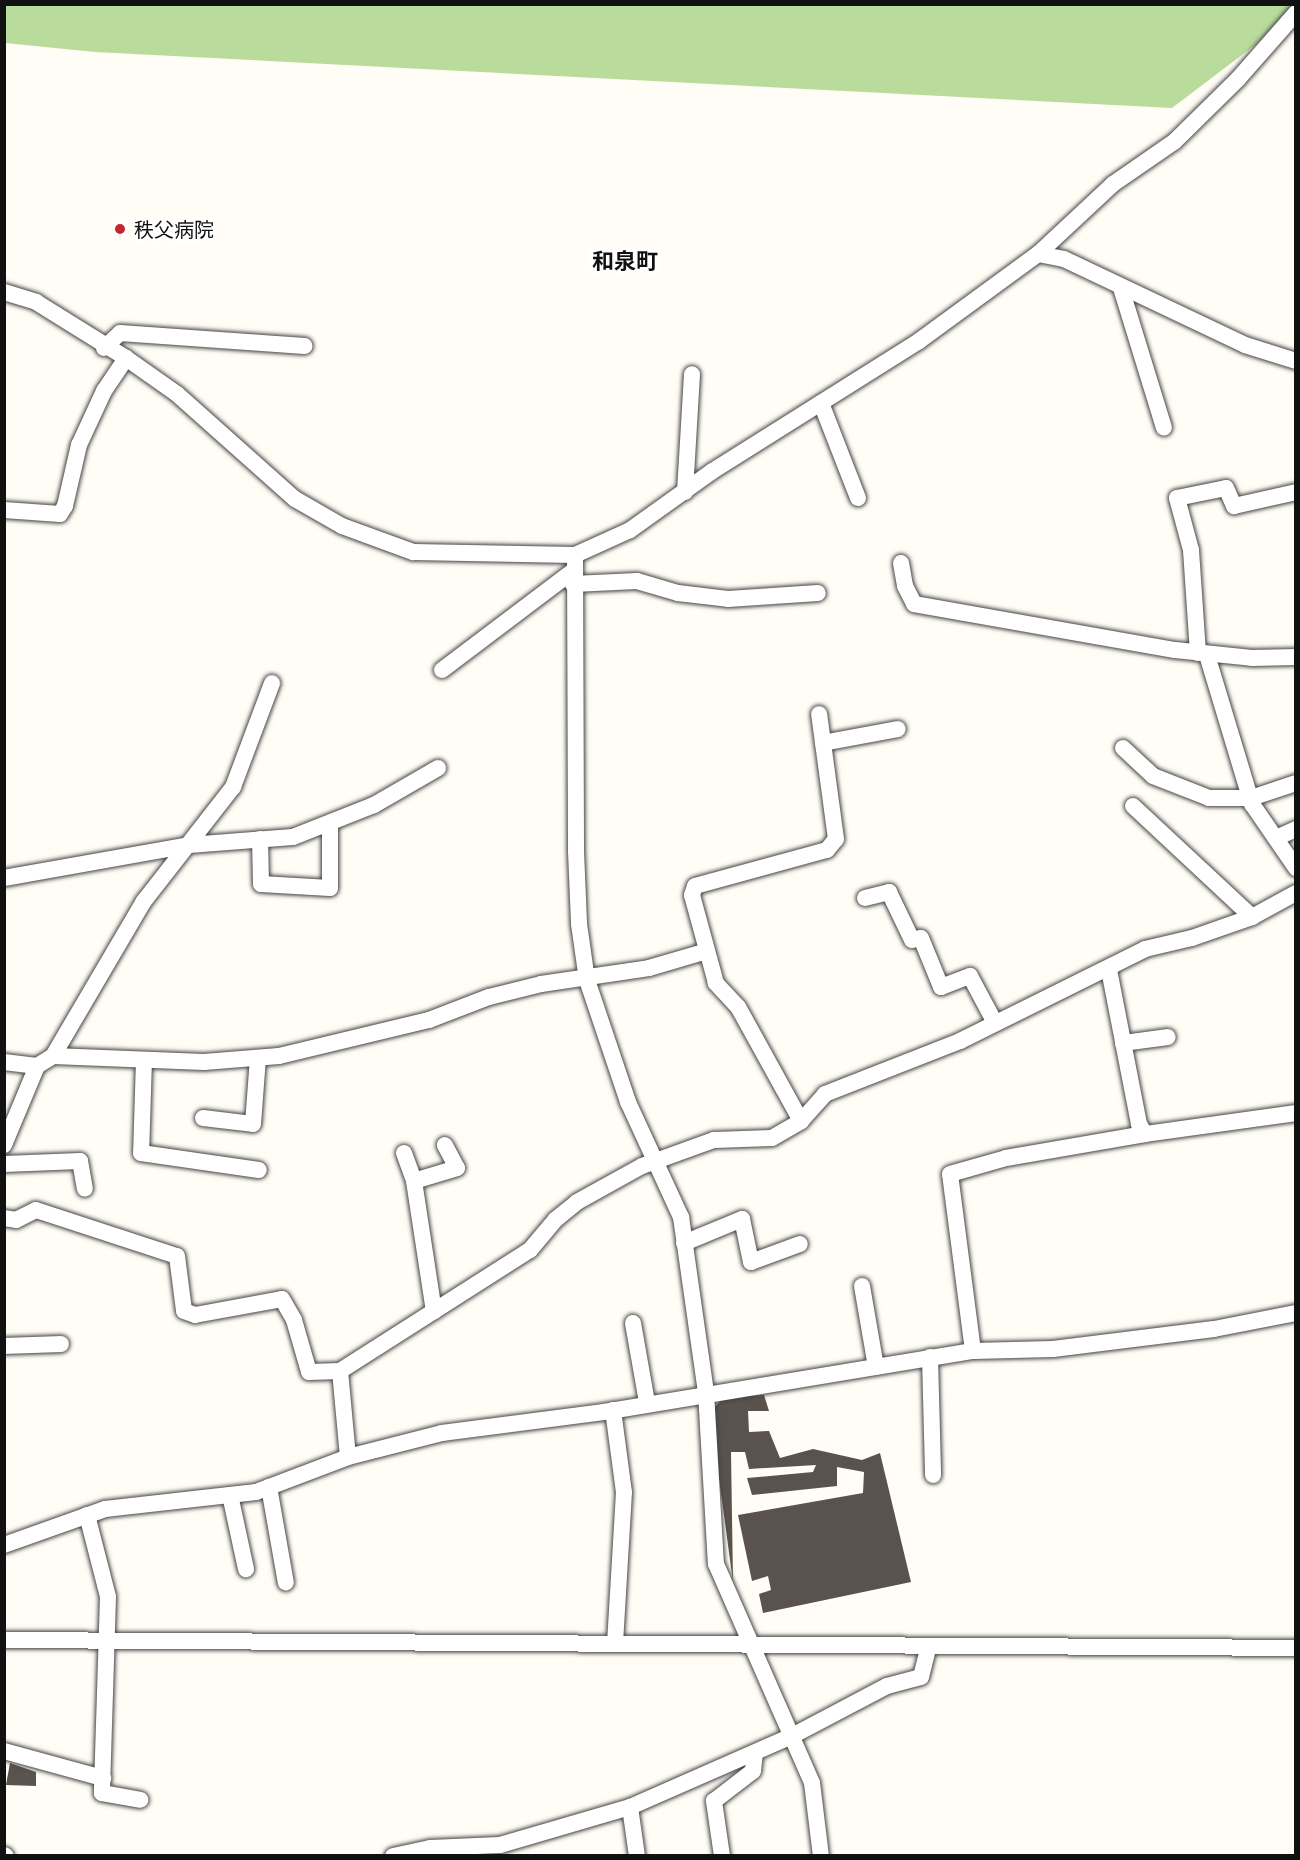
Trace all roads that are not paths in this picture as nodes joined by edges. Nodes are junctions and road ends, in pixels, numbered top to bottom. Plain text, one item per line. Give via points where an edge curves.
1 (1296, 13) edge
2 (1038, 254) junction
3 (1121, 288) junction
4 (4, 292) edge
5 (305, 346) dead end
6 (104, 348) junction
7 (126, 358) junction
8 (1287, 359) edge
9 (692, 374) dead end
10 (820, 403) junction
11 (1164, 428) dead end
12 (685, 492) junction
13 (1296, 492) edge
14 (858, 498) dead end
15 (4, 510) edge
16 (901, 563) dead end
17 (574, 570) junction
18 (818, 593) dead end
19 (1202, 654) junction
20 (1296, 657) edge
21 (442, 670) dead end
22 (272, 683) dead end
23 (819, 714) dead end
24 (898, 729) dead end
25 (823, 743) junction
26 (1123, 748) dead end
27 (438, 768) dead end
28 (1296, 783) edge
29 (1251, 798) junction
30 (1133, 806) dead end
31 (330, 825) junction
32 (1296, 829) edge
33 (1276, 838) junction
34 (260, 840) junction
35 (189, 844) junction
36 (1296, 868) edge
37 (4, 878) edge
38 (1296, 893) edge
39 (865, 898) dead end
40 (1252, 917) junction
41 (707, 951) junction
42 (1109, 969) junction
43 (587, 980) junction
44 (994, 1021) junction
45 (1168, 1036) dead end
46 (1123, 1043) junction
47 (53, 1056) junction
48 (258, 1058) junction
49 (144, 1060) junction
50 (4, 1062) edge
51 (37, 1066) junction
52 (1296, 1113) edge
53 (203, 1118) dead end
54 (801, 1121) junction
55 (1145, 1134) junction
56 (4, 1145) edge
57 (445, 1145) dead end
58 (404, 1153) dead end
59 (655, 1161) junction
60 (4, 1164) edge
61 (260, 1170) dead end
62 (414, 1181) junction
63 (85, 1189) dead end
64 (4, 1218) edge
65 (684, 1243) junction
66 (800, 1244) dead end
67 (862, 1286) dead end
68 (434, 1311) junction
69 (1296, 1313) edge
70 (633, 1323) dead end
71 (61, 1344) dead end
72 (4, 1347) edge
73 (973, 1351) junction
74 (930, 1357) junction
75 (876, 1367) junction
76 (339, 1371) junction
77 (706, 1392) junction
78 (647, 1402) junction
79 (613, 1410) junction
80 (348, 1457) junction
81 (933, 1475) dead end
82 (269, 1488) junction
83 (230, 1495) junction
84 (87, 1515) junction
85 (4, 1545) edge
86 (246, 1569) dead end
87 (286, 1583) dead end
88 (4, 1640) edge
89 (108, 1641) junction
90 (615, 1644) junction
91 (750, 1645) junction
92 (928, 1648) junction
93 (1296, 1648) edge
94 (792, 1736) junction
95 (4, 1752) edge
96 (755, 1753) junction
97 (103, 1778) junction
98 (141, 1800) dead end
99 (630, 1807) junction
100 (498, 1850) edge
101 (393, 1856) edge
102 (638, 1856) edge
103 (722, 1856) edge
104 (821, 1856) edge

1 - 2 street via 1238,79 1175,141 1113,184
2 - 3 street via 1064,260
2 - 10 street via 919,341
3 - 8 street via 1245,345
3 - 11 street
4 - 6 street via 36,302
5 - 6 street via 120,333
6 - 7 street
7 - 15 street via 104,391 79,445 60,514
7 - 17 street via 177,394 295,499 342,526 413,552
9 - 12 street
10 - 12 street
10 - 14 street
12 - 17 street
13 - 19 street via 1234,506 1226,488 1177,498 1191,549
16 - 19 street via 905,586 914,603
17 - 18 street via 678,593 728,598
17 - 21 street
17 - 43 street via 576,861
19 - 20 street
19 - 29 street
22 - 35 street via 233,787
23 - 25 street
24 - 25 street
25 - 41 street via 836,839 827,850 695,886 692,895
26 - 29 street via 1153,776 1177,788 1209,798
27 - 31 street
28 - 29 street
29 - 33 street
30 - 40 street
31 - 34 street via 293,837
31 - 34 street via 330,888 261,884
32 - 33 street
33 - 36 street
34 - 35 street
35 - 37 street
35 - 47 street via 144,901
38 - 40 street
39 - 44 street via 889,892 912,940 921,938 941,987 970,976
40 - 42 street via 1145,949
41 - 43 street
41 - 54 street via 716,983 738,1007
42 - 44 street
42 - 46 street
43 - 48 street via 541,984 489,997 429,1020
43 - 59 street via 628,1102
44 - 54 street via 910,1063 825,1094
45 - 46 street
46 - 55 street via 1139,1124
47 - 49 street
47 - 51 street
48 - 49 street via 204,1062
48 - 53 street via 253,1124
49 - 61 street via 141,1153
50 - 51 street
51 - 56 street
52 - 55 street
54 - 59 street via 772,1138 714,1140
55 - 73 street via 1006,1158 950,1174
57 - 62 street via 457,1168
58 - 62 street
59 - 65 street via 681,1217
59 - 68 street via 577,1202 555,1220 530,1250
60 - 63 street via 80,1161
62 - 68 street
64 - 76 street via 16,1220 36,1210 177,1256 184,1311 195,1315 282,1299 294,1320 309,1372
65 - 66 street via 742,1219 751,1262
65 - 77 street
67 - 75 street
68 - 76 street
69 - 73 street via 1214,1329 1053,1349
70 - 78 street
71 - 72 street
73 - 74 street
74 - 75 street
74 - 81 street
75 - 77 street via 788,1383
76 - 80 street
77 - 78 street
77 - 91 street via 716,1564
78 - 79 street
79 - 80 street via 442,1433
79 - 90 street via 624,1492
80 - 82 street
82 - 83 street
82 - 87 street
83 - 84 street via 105,1509
83 - 86 street
84 - 85 street
84 - 89 street via 108,1597
88 - 89 street
89 - 90 street
89 - 97 street
90 - 91 street
91 - 92 street
91 - 94 street
92 - 93 street
92 - 94 street via 921,1677 887,1686
94 - 96 street
94 - 104 street via 812,1783
95 - 97 street
96 - 99 street
96 - 103 street via 753,1771 714,1801
97 - 98 street via 102,1793
99 - 100 street
99 - 102 street
100 - 101 street via 430,1848

